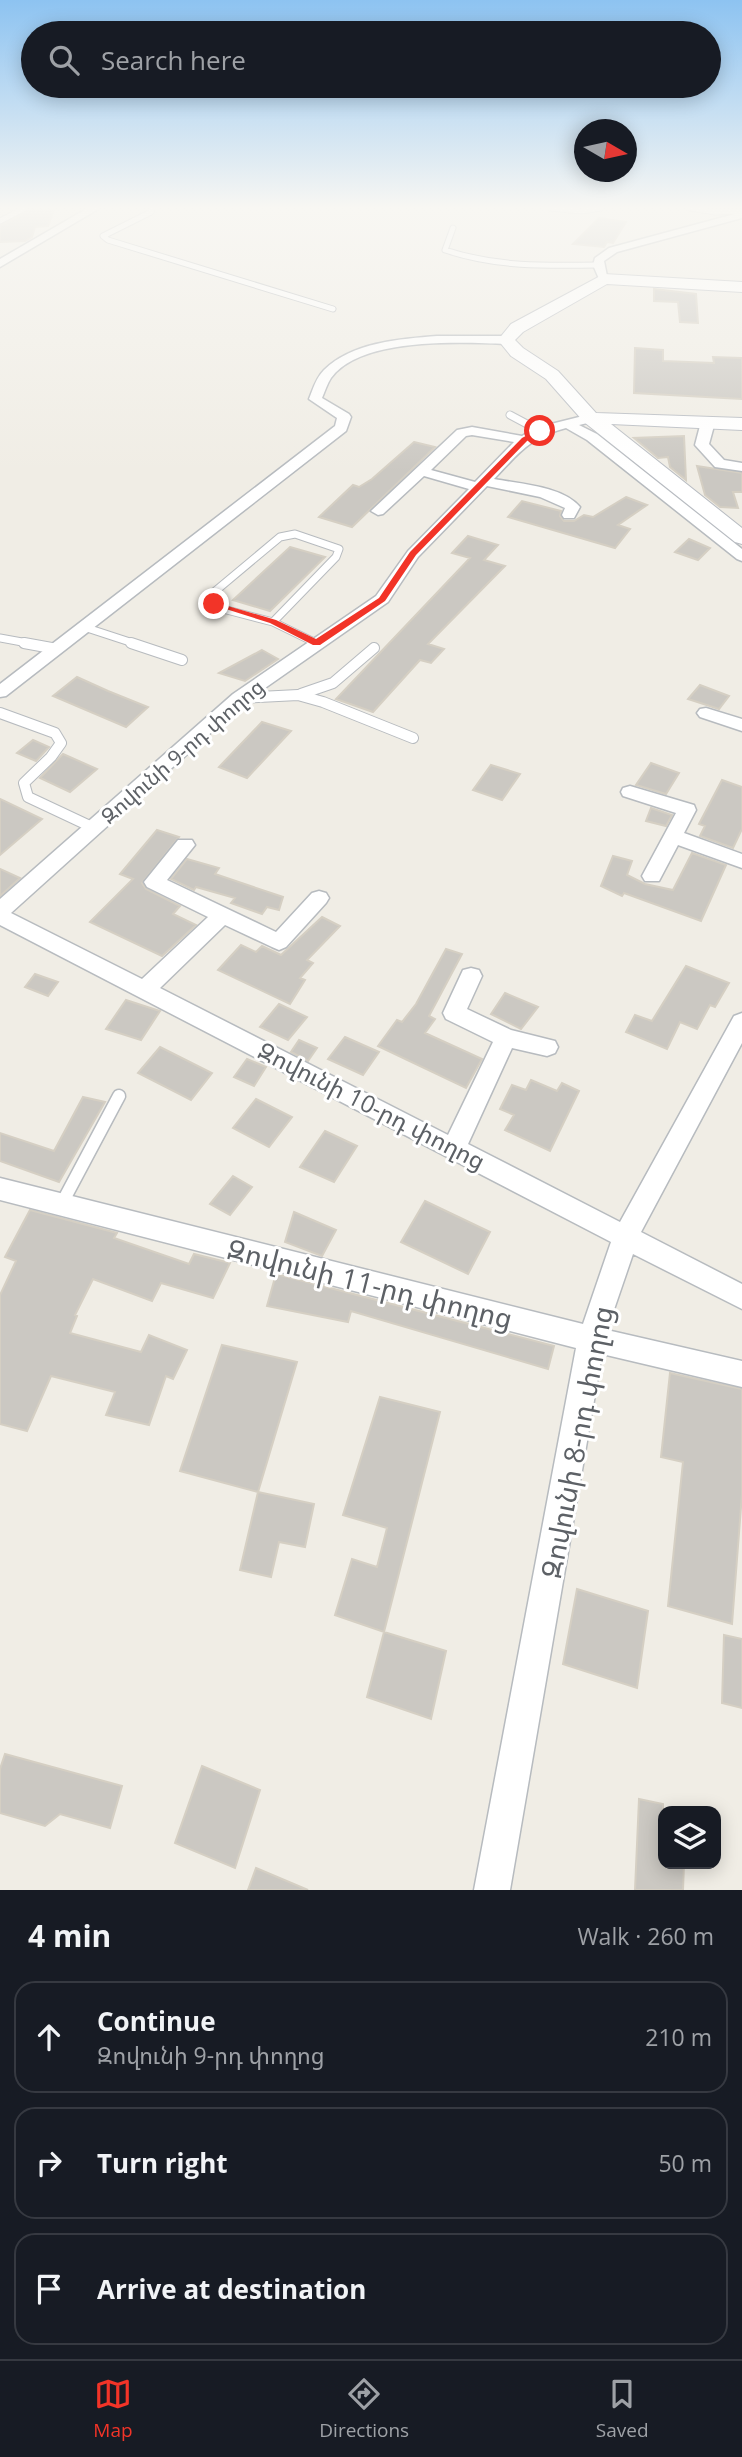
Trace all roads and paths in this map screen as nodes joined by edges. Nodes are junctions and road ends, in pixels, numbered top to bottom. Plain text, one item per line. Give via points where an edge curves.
1 (291, 296) edge
2 (565, 296) edge
3 (333, 309) dead end
4 (506, 340) junction
5 (510, 415) dead end
6 (591, 418) junction
7 (708, 422) junction
8 (567, 424) junction
9 (742, 424) edge
10 (532, 436) junction
11 (742, 467) edge
12 (420, 471) junction
13 (481, 484) junction
14 (378, 511) dead end
15 (569, 515) dead end
16 (742, 538) edge
17 (742, 556) edge
18 (273, 622) junction
19 (84, 627) junction
20 (0, 638) edge
21 (316, 643) junction
22 (374, 648) dead end
23 (57, 649) junction
24 (182, 660) dead end
25 (0, 692) edge
26 (298, 695) junction
27 (239, 698) junction
28 (0, 713) edge
29 (706, 713) dead end
30 (742, 725) edge
31 (413, 737) dead end
32 (630, 792) dead end
33 (94, 828) junction
34 (673, 836) junction
35 (185, 845) dead end
36 (742, 861) edge
37 (652, 876) dead end
38 (319, 898) dead end
39 (0, 914) edge
40 (223, 915) junction
41 (471, 976) dead end
42 (146, 989) junction
43 (742, 1022) edge
44 (506, 1038) junction
45 (547, 1046) dead end
46 (119, 1096) dead end
47 (454, 1148) junction
48 (0, 1189) edge
49 (61, 1205) junction
50 (626, 1235) junction
51 (742, 1297) edge
52 (591, 1339) junction
53 (742, 1374) edge
54 (492, 1890) edge

1 - 3 lane
2 - 4 street
4 - 6 street via 552,375
4 - 19 street via 439,339 389,346 351,358 327,375 315,399 344,417 341,428
5 - 10 lane
6 - 7 street
6 - 8 street
6 - 16 street
7 - 9 street
7 - 11 street via 702,444 720,464
8 - 10 street
8 - 17 street via 592,438
10 - 12 street via 462,433
10 - 13 street, Զովունի 9-րդ փողոց
12 - 13 street
12 - 14 street
13 - 15 street via 534,491 569,502 573,507
13 - 21 street, Զովունի 9-րդ փողոց via 413,554 382,599
18 - 18 lane via 209,600 280,537 295,534 339,550
18 - 21 lane
19 - 23 street
19 - 24 lane
20 - 23 lane
21 - 27 street, Զովունի 9-րդ փողոց
22 - 26 lane via 324,689
23 - 25 street
26 - 27 lane
26 - 31 lane
27 - 33 street, Զովունի 9-րդ փողոց
28 - 33 lane via 55,733 61,743 24,783 28,797
29 - 30 street
32 - 34 street via 687,810
33 - 39 street, Զովունի 9-րդ փողոց
34 - 36 street
34 - 37 street
35 - 40 street via 154,882
38 - 40 street via 279,942
39 - 42 street, Զովունի 10-րդ փողոց
40 - 42 street
41 - 44 street via 454,1013
42 - 47 street, Զովունի 10-րդ փողոց
43 - 50 street, Զովունի 8-րդ փողոց
44 - 45 street
44 - 47 street
46 - 49 lane
47 - 50 street, Զովունի 10-րդ փողոց
48 - 49 street, Զովունի 11-րդ փողոց
49 - 52 street, Զովունի 11-րդ փողոց
50 - 51 street, Զովունի 10-րդ փողոց
50 - 52 street, Զովունի 8-րդ փողոց
52 - 53 street, Զովունի 11-րդ փողոց
52 - 54 street, Զովունի 8-րդ փողոց

